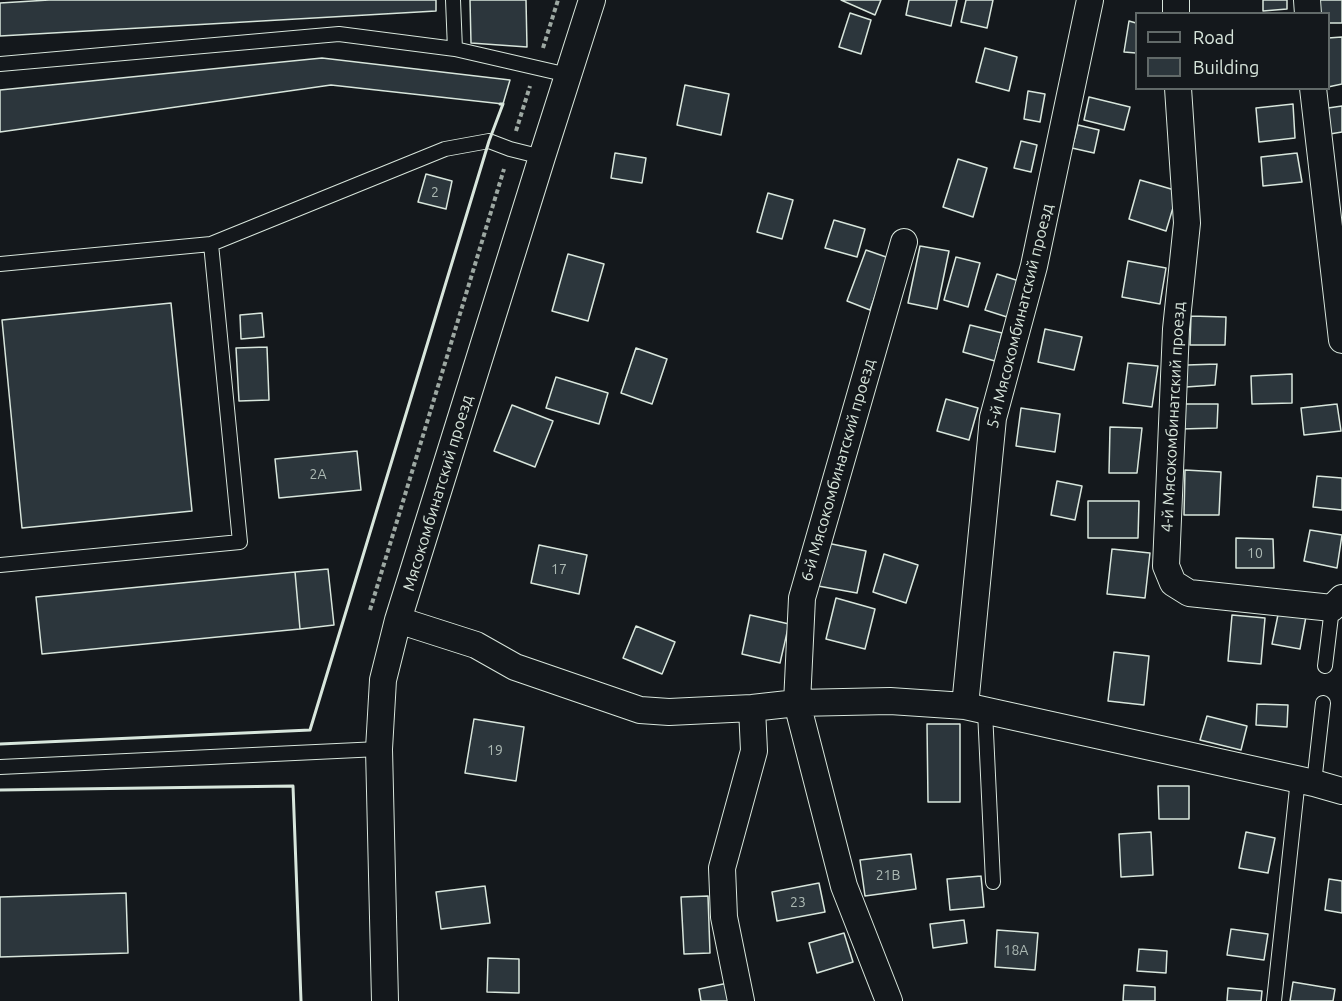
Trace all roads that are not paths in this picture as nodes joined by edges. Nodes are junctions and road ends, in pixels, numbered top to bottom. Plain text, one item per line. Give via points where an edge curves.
1 (453, 0) edge
2 (592, 0) edge
3 (1090, 0) edge
4 (455, 49) junction
5 (0, 64) edge
6 (568, 75) junction
7 (1178, 90) edge
8 (1313, 90) edge
9 (542, 157) junction
10 (904, 242) dead end
11 (211, 244) junction
12 (0, 264) edge
13 (1342, 340) edge
14 (0, 565) edge
15 (1337, 603) edge
16 (398, 620) junction
17 (1325, 666) dead end
18 (797, 703) junction
19 (1323, 703) dead end
20 (752, 708) junction
21 (975, 709) junction
22 (380, 749) junction
23 (0, 767) edge
24 (1306, 781) junction
25 (1342, 791) edge
26 (993, 882) dead end
27 (385, 1001) edge
28 (741, 1001) edge
29 (889, 1001) edge
30 (1274, 1001) edge

1 - 4 lane
2 - 6 street, Мясокомбинатский проезд
3 - 21 street, 5-й Мясокомбинатский проезд via 1034,266 993,418
4 - 5 lane via 339,34
4 - 6 lane
6 - 9 street, Мясокомбинатский проезд
7 - 15 street, 4-й Мясокомбинатский проезд via 1187,223 1176,329 1166,566 1173,583 1189,593
8 - 13 street
9 - 11 lane via 489,141 445,149
9 - 16 street, Мясокомбинатский проезд
10 - 18 street, 6-й Мясокомбинатский проезд via 802,598
11 - 12 lane
11 - 14 lane via 240,542
15 - 17 lane
16 - 20 street via 476,645 515,667 640,710
16 - 22 street, Мясокомбинатский проезд via 384,680
18 - 20 street
18 - 21 street via 890,701
18 - 29 street via 844,886
19 - 24 lane
20 - 28 street via 754,751 722,868 724,918
21 - 24 street
21 - 26 lane
22 - 23 lane
22 - 27 street, Мясокомбинатский проезд
24 - 25 street
24 - 30 lane

